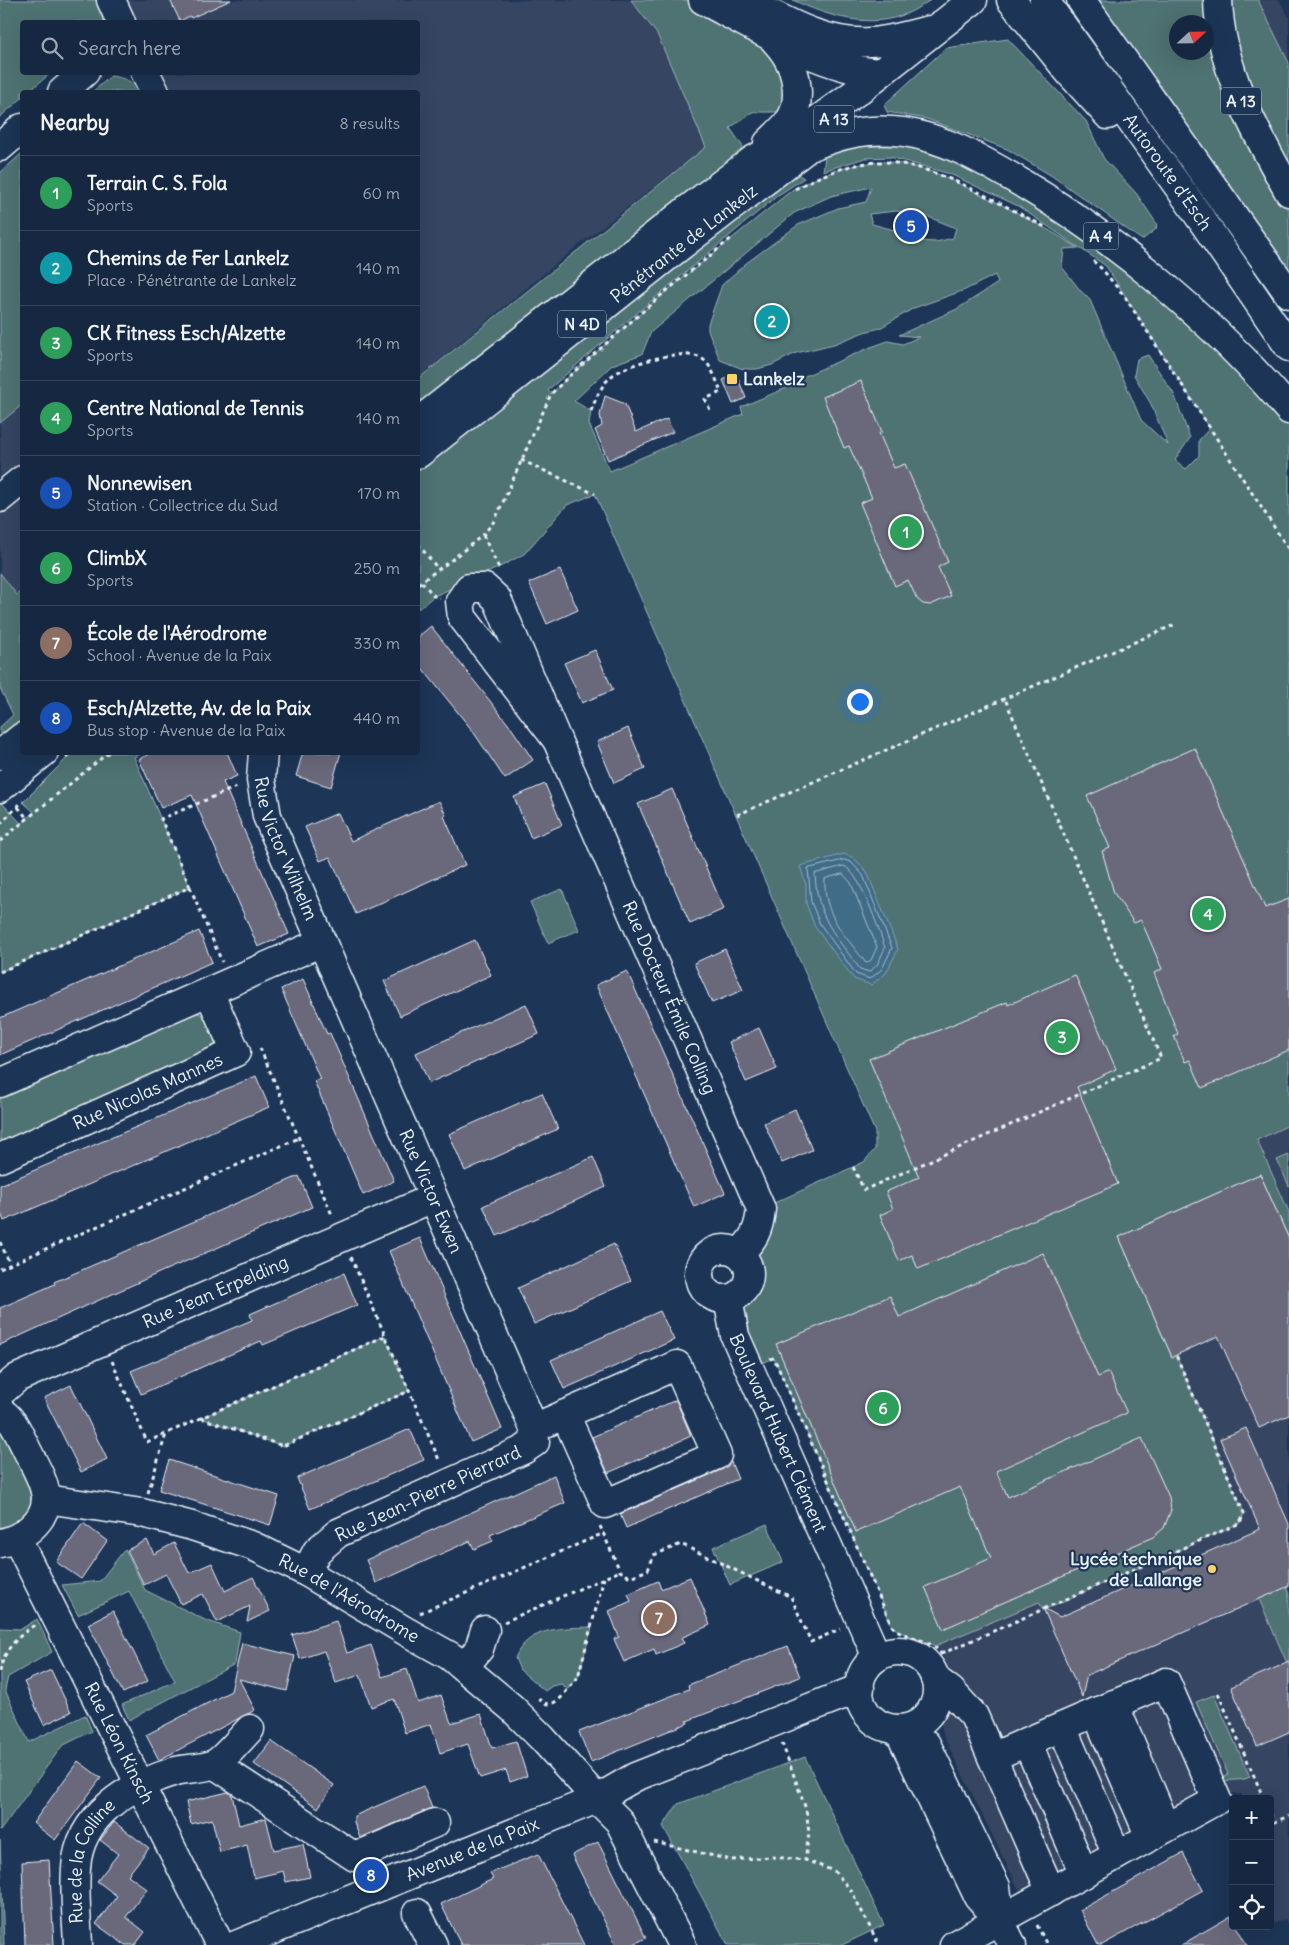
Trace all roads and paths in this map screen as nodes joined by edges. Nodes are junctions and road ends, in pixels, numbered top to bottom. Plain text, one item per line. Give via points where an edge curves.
1 (111, 0) edge
2 (703, 0) edge
3 (744, 0) edge
4 (973, 0) edge
5 (1011, 0) edge
6 (1044, 0) edge
7 (1081, 0) edge
8 (1218, 0) edge
9 (120, 20) edge
10 (936, 30) junction
11 (771, 36) junction
12 (880, 73) junction
13 (82, 75) edge
14 (146, 75) edge
15 (64, 90) edge
16 (154, 90) edge
17 (859, 90) junction
18 (20, 130) edge
19 (0, 147) edge
20 (809, 147) junction
21 (753, 160) junction
22 (792, 190) dead end
23 (1289, 192) edge
24 (1188, 200) junction
25 (1048, 228) dead end
26 (734, 236) dead end
27 (1090, 259) dead end
28 (1289, 294) edge
29 (1289, 347) edge
30 (712, 408) dead end
31 (1289, 410) edge
32 (591, 411) dead end
33 (420, 420) edge
34 (420, 452) edge
35 (521, 460) junction
36 (20, 482) edge
37 (595, 494) dead end
38 (0, 498) edge
39 (482, 535) junction
40 (420, 546) edge
41 (1289, 550) edge
42 (438, 569) junction
43 (420, 582) edge
44 (485, 588) junction
45 (1174, 625) dead end
46 (1005, 699) junction
47 (20, 739) edge
48 (557, 740) junction
49 (0, 755) edge
50 (40, 755) edge
51 (105, 755) edge
52 (264, 755) edge
53 (261, 780) junction
54 (0, 788) edge
55 (737, 816) dead end
56 (0, 841) edge
57 (190, 887) junction
58 (322, 942) junction
59 (0, 972) edge
60 (220, 987) junction
61 (257, 1041) dead end
62 (0, 1083) edge
63 (299, 1138) junction
64 (0, 1158) edge
65 (853, 1167) dead end
66 (433, 1198) junction
67 (342, 1237) junction
68 (0, 1242) edge
69 (739, 1254) junction
70 (10, 1264) junction
71 (0, 1269) edge
72 (728, 1299) junction
73 (385, 1336) junction
74 (103, 1342) junction
75 (1176, 1355) dead end
76 (749, 1369) junction
77 (409, 1391) junction
78 (0, 1393) edge
79 (0, 1411) edge
80 (565, 1414) junction
81 (201, 1418) junction
82 (166, 1434) junction
83 (535, 1435) junction
84 (449, 1483) junction
85 (46, 1499) junction
86 (142, 1513) junction
87 (600, 1525) dead end
88 (604, 1533) junction
89 (8, 1541) edge
90 (620, 1571) junction
91 (306, 1572) junction
92 (604, 1578) junction
93 (53, 1613) junction
94 (417, 1614) dead end
95 (873, 1616) junction
96 (485, 1630) joint
97 (877, 1657) junction
98 (464, 1667) junction
99 (0, 1672) edge
100 (943, 1675) junction
101 (1218, 1693) dead end
102 (861, 1695) junction
103 (512, 1708) junction
104 (1070, 1723) junction
105 (907, 1726) junction
106 (250, 1729) dead end
107 (779, 1736) junction
108 (214, 1764) junction
109 (140, 1786) junction
110 (1261, 1795) edge
111 (597, 1799) junction
112 (1289, 1816) edge
113 (1274, 1822) edge
114 (435, 1823) dead end
115 (627, 1836) junction
116 (1134, 1846) junction
117 (806, 1860) junction
118 (417, 1913) dead end
119 (1006, 1933) edge
120 (78, 1945) edge
121 (220, 1945) edge
122 (236, 1945) edge
123 (433, 1945) edge
124 (682, 1945) edge
125 (879, 1945) edge
126 (954, 1945) edge

1 - 9 main road
2 - 11 main road
3 - 10 main road via 814,34 853,43
4 - 10 main road, A 13
5 - 24 main road via 1069,72
6 - 24 main road, Autoroute d'Esch
7 - 28 main road, Autoroute d'Esch
8 - 23 main road, A 13 via 1222,38 1241,100
10 - 12 main road, A 13
11 - 12 main road via 818,57
11 - 21 main road via 792,67 796,83 795,108 790,119
12 - 17 main road, A 13
13 - 15 main road
14 - 16 main road
17 - 20 main road, A 13
17 - 21 main road, A 13 via 801,132
18 - 19 main road
20 - 31 main road, A 4 via 852,133 872,130 898,132 933,139 996,168 1121,251 1226,342
20 - 34 main road, Pénétrante de Lankelz / N 4D
21 - 33 main road, Pénétrante de Lankelz / N 4D
22 - 25 path via 817,177 860,165 879,162 909,165 951,180
24 - 29 main road, Autoroute d'Esch
26 - 35 path via 659,297 551,394
27 - 41 path via 1125,297
30 - 32 path via 710,410 705,399 721,392 704,360 691,354 672,354 612,375
35 - 37 path
35 - 39 path via 495,520
36 - 38 main road
39 - 42 path
39 - 44 path via 498,568
40 - 42 path
42 - 43 path
44 - 48 main road, Rue Docteur Émile Colling via 497,599
44 - 48 main road, Rue Docteur Émile Colling via 469,588 460,601 462,617
45 - 46 path
46 - 55 path
46 - 65 path via 1161,1058 864,1190
47 - 49 main road
48 - 69 main road, Rue Docteur Émile Colling via 761,1209 760,1225 751,1242
50 - 54 main road
51 - 56 path
52 - 53 main road, Rue Victor Wilhelm
53 - 57 path via 160,819
53 - 58 main road, Rue Victor Wilhelm via 267,816
57 - 59 path
57 - 60 path
58 - 60 main road
58 - 66 main road, Rue Victor Ewen
60 - 62 main road
60 - 64 main road, Rue Nicolas Mannes via 236,1052
61 - 63 path
63 - 67 path
63 - 70 path
66 - 67 main road, Rue Jean Erpelding
66 - 83 main road, Rue Victor Ewen
67 - 73 path
67 - 74 main road, Rue Jean Erpelding
68 - 70 path
69 - 72 main road via 745,1260 749,1276 742,1291
69 - 72 main road via 731,1250 715,1250 702,1260 699,1268 698,1276 705,1291
70 - 71 path
72 - 76 main road, Boulevard Hubert Clément via 735,1336
73 - 77 path
73 - 81 path
74 - 78 main road, Rue Jean Erpelding via 17,1378
74 - 82 path via 147,1442
75 - 100 path via 1244,1513 1240,1523
76 - 95 main road, Boulevard Hubert Clément
76 - 95 path via 774,1358
77 - 81 path via 283,1446
77 - 84 path
79 - 85 main road via 13,1422 43,1484
80 - 80 main road, Rue Jean-Pierre Pierrard via 677,1365 717,1454 605,1504
80 - 83 main road, Rue Jean-Pierre Pierrard
81 - 82 path
82 - 86 path
83 - 84 main road, Rue Jean-Pierre Pierrard via 523,1450
84 - 91 main road, Rue Jean-Pierre Pierrard via 338,1533 318,1551
85 - 86 main road, Rue de l'Aérodrome
85 - 89 main road via 40,1516 30,1529
86 - 91 main road, Rue de l'Aérodrome via 253,1546
87 - 88 path
88 - 90 path
88 - 94 path
89 - 93 main road, Rue Léon Kinsch
90 - 92 path
90 - 95 path via 630,1577 648,1570 654,1555 681,1544 791,1597 811,1642
91 - 98 main road, Rue de l'Aérodrome
92 - 96 path
92 - 103 path via 578,1676 553,1703 528,1697
93 - 99 path via 11,1644
93 - 109 main road, Rue Léon Kinsch
95 - 97 main road, Boulevard Hubert Clément
95 - 100 path via 898,1633 935,1646
96 - 98 main road via 479,1649
97 - 100 main road via 894,1652 912,1653
97 - 102 main road via 862,1676
98 - 103 main road, Rue de l'Aérodrome
100 - 100 path via 948,1667 952,1682
100 - 104 main road via 974,1716
100 - 105 main road via 932,1710 925,1718
101 - 110 path
102 - 105 main road via 875,1722 886,1727
102 - 107 main road, Avenue de la Paix
102 - 111 main road, Avenue de la Paix via 635,1777
103 - 111 main road, Rue de l'Aérodrome
104 - 116 main road
104 - 116 main road
104 - 116 main road
104 - 116 main road
104 - 116 main road
104 - 116 main road via 1166,1682
105 - 119 main road via 996,1887
106 - 108 main road
107 - 111 main road, Avenue de la Paix via 641,1791
107 - 117 path via 806,1809 809,1833
108 - 109 main road, Rue de la Colline via 176,1771
108 - 114 main road via 355,1857
109 - 120 main road, Rue de la Colline via 116,1798 102,1811 82,1840 76,1867
109 - 121 main road, Rue Léon Kinsch
111 - 115 main road, Rue de l'Aérodrome via 619,1821
111 - 122 main road, Avenue de la Paix
112 - 113 path
115 - 117 path via 731,1860 772,1857
115 - 124 main road, Rue de l'Aérodrome
116 - 119 main road
117 - 125 path via 834,1871 852,1890
118 - 123 main road
119 - 126 main road

